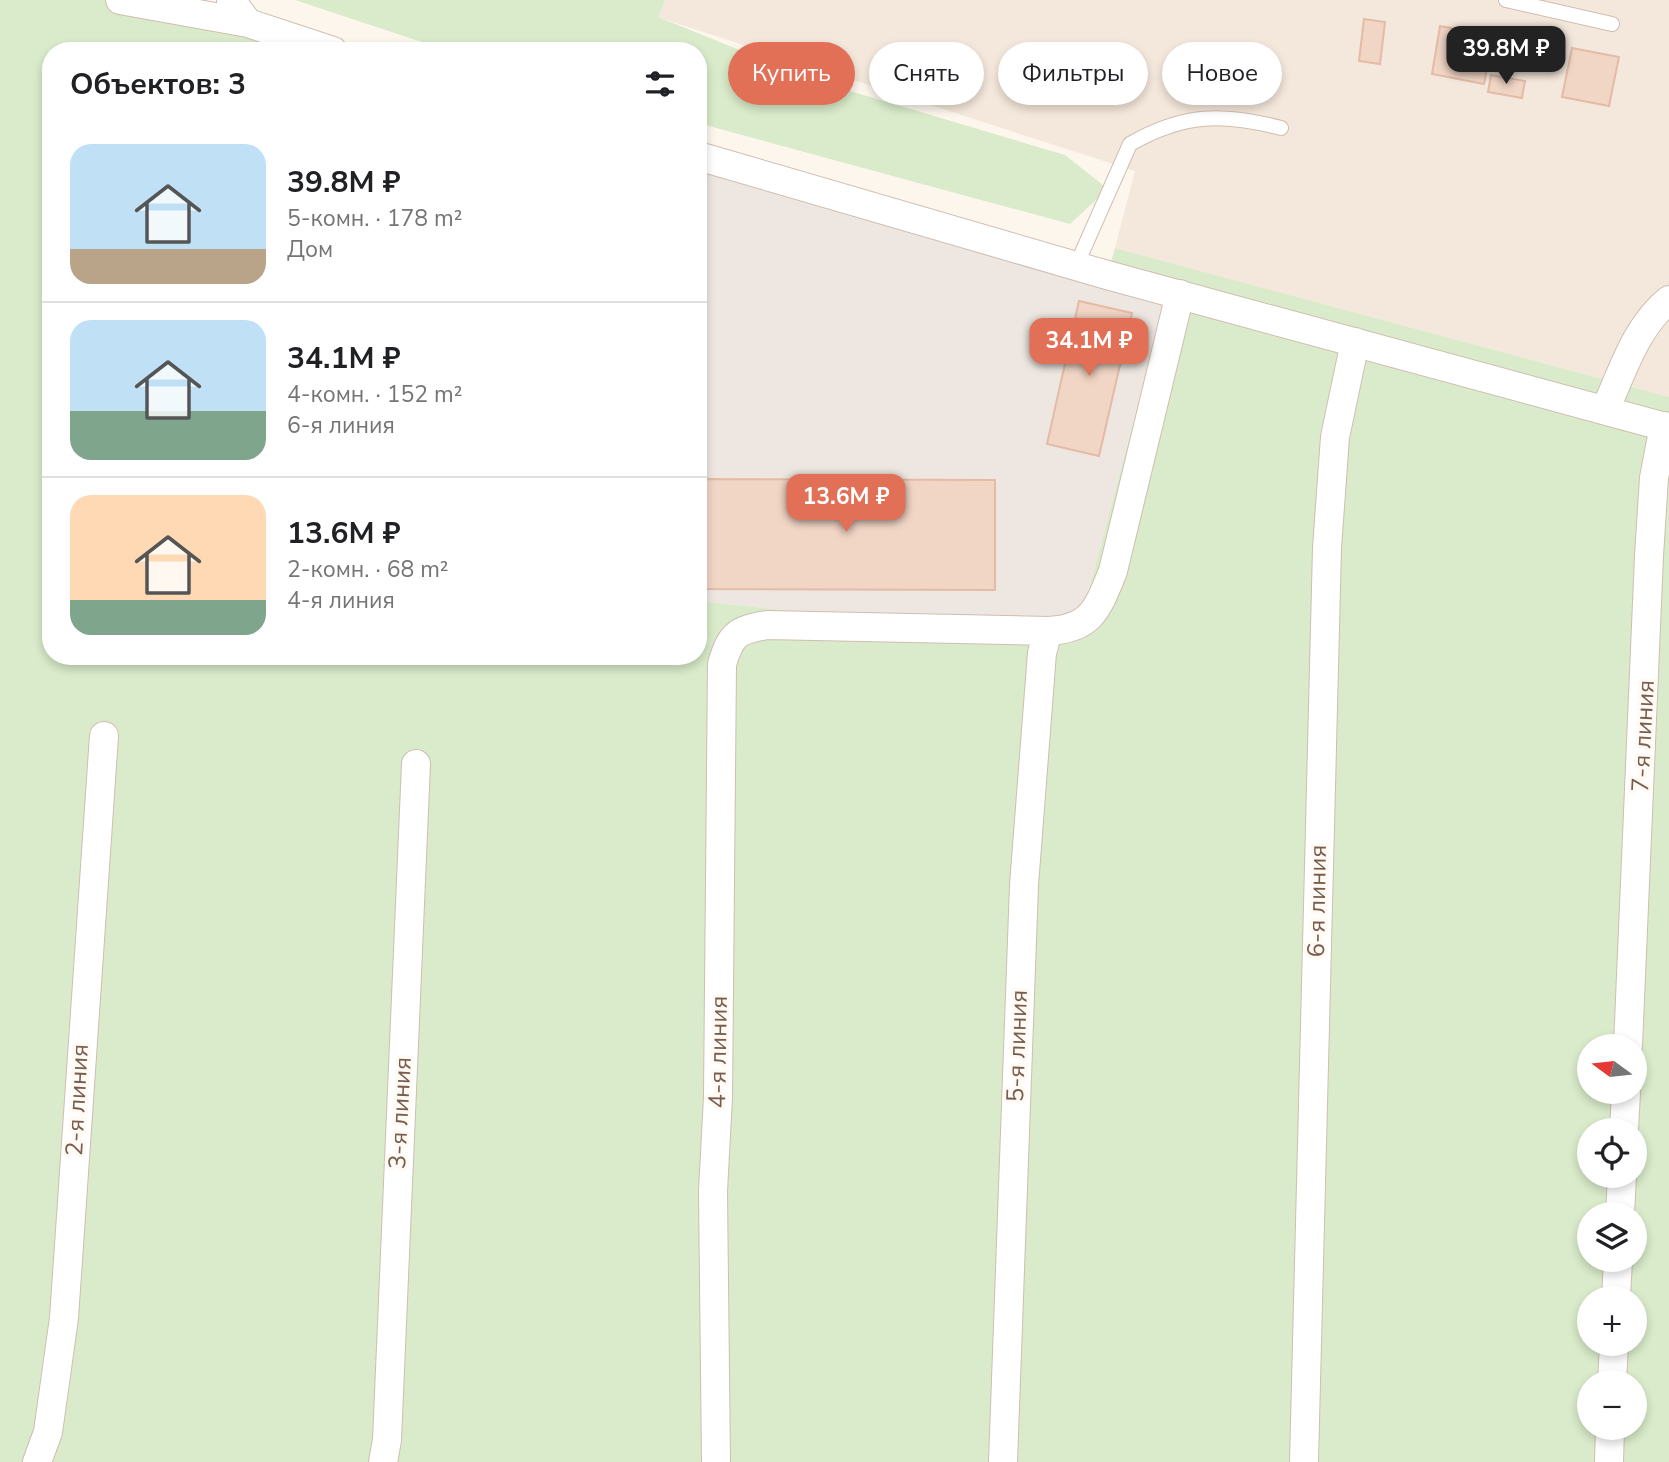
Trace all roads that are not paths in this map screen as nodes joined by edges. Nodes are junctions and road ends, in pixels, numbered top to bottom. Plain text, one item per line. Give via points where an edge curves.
1 (121, 0) edge
2 (231, 0) edge
3 (1506, 0) edge
4 (248, 23) junction
5 (1612, 24) dead end
6 (306, 42) edge
7 (1281, 128) dead end
8 (707, 159) edge
9 (1076, 266) junction
10 (1180, 294) junction
11 (1669, 300) edge
12 (1355, 342) junction
13 (1605, 410) junction
14 (1667, 427) edge
15 (1048, 631) junction
16 (104, 736) dead end
17 (416, 764) dead end
18 (1628, 1034) edge
19 (1610, 1440) edge
20 (37, 1462) edge
21 (383, 1462) edge
22 (716, 1462) edge
23 (1003, 1462) edge
24 (1304, 1462) edge
25 (1609, 1462) edge

1 - 4 street
2 - 4 street
3 - 5 lane
4 - 6 street
7 - 9 lane via 1242,119 1187,119 1130,144
8 - 9 street
9 - 10 street
10 - 12 street
10 - 15 street via 1113,571 1097,609 1082,624
11 - 13 street via 1639,337
12 - 13 street
12 - 24 street, 6-я линия via 1335,437 1327,548
13 - 14 street
14 - 18 street, 7-я линия via 1654,478 1648,556
15 - 22 street, 4-я линия via 767,625 743,629 728,643 722,664 713,1191
15 - 23 street, 5-я линия via 1042,653 1024,885
16 - 20 street, 2-я линия via 64,1318 48,1432
17 - 21 street, 3-я линия
19 - 25 street

